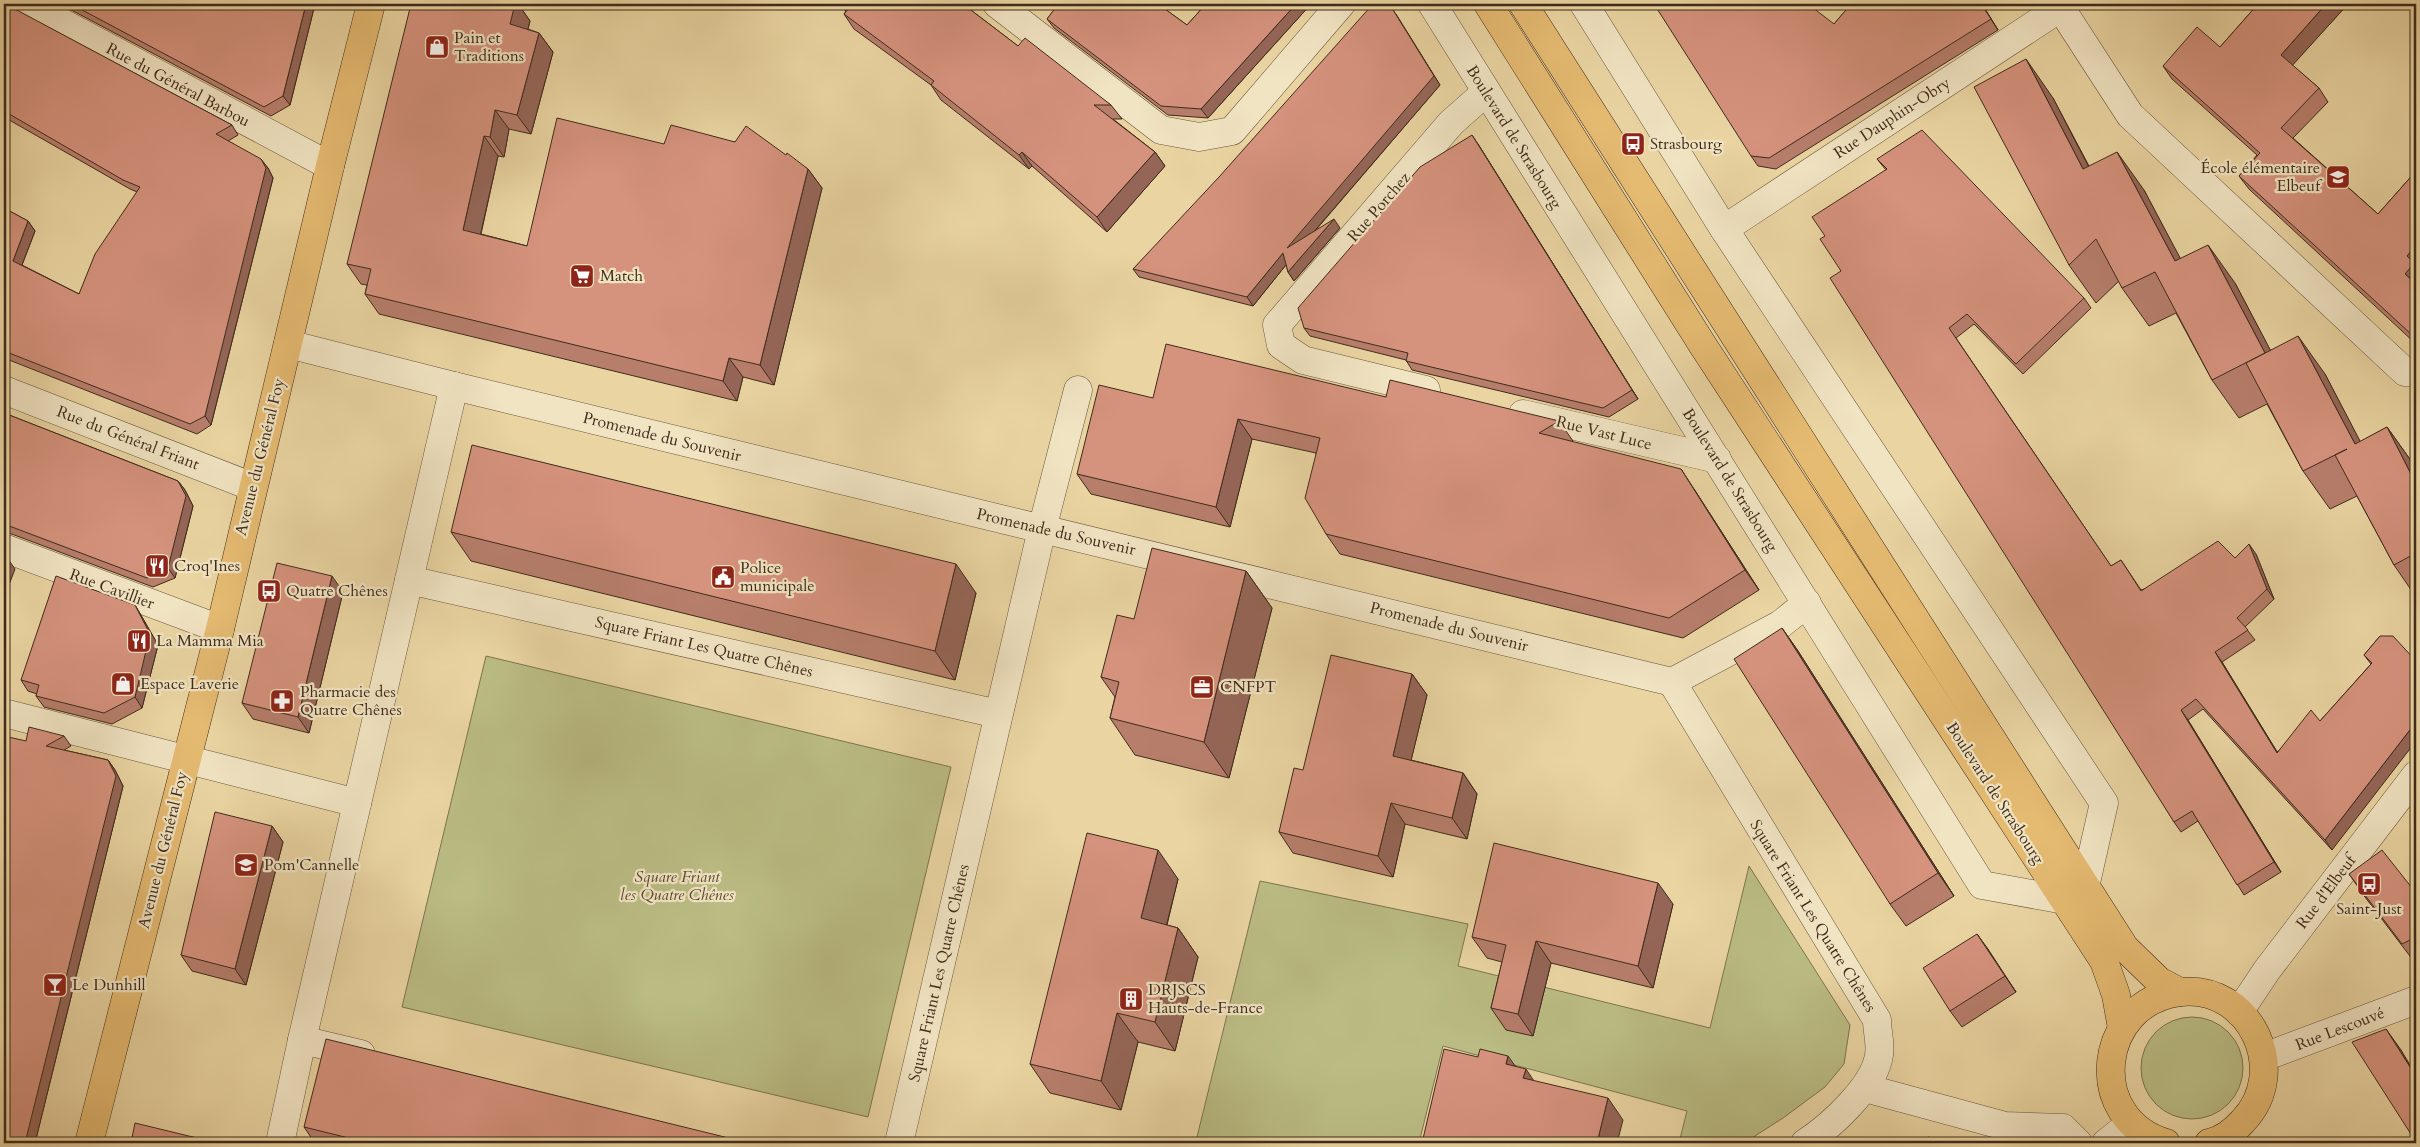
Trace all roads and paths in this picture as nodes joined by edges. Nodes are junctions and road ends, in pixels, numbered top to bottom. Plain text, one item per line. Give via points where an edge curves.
1 (27, 4) edge
2 (371, 4) edge
3 (997, 4) edge
4 (1341, 4) edge
5 (1432, 4) edge
6 (1488, 4) edge
7 (1523, 4) edge
8 (1584, 4) edge
9 (2063, 6) edge
10 (1486, 92) junction
11 (330, 166) junction
12 (1724, 229) junction
13 (288, 344) junction
14 (2416, 372) edge
15 (454, 386) junction
16 (4, 390) edge
17 (1078, 390) dead end
18 (1446, 395) edge
19 (1503, 409) edge
20 (1717, 459) junction
21 (253, 488) junction
22 (1042, 529) junction
23 (4, 548) edge
24 (409, 580) junction
25 (1807, 603) junction
26 (220, 629) junction
27 (1672, 682) junction
28 (4, 713) edge
29 (998, 714) junction
30 (186, 760) junction
31 (2416, 775) edge
32 (357, 803) junction
33 (2075, 893) junction
34 (2180, 992) junction
35 (2416, 1000) edge
36 (2239, 1012) junction
37 (2122, 1028) junction
38 (302, 1040) junction
39 (2264, 1057) junction
40 (388, 1060) edge
41 (1865, 1088) junction
42 (2131, 1123) junction
43 (2232, 1137) edge
44 (2159, 1142) edge
45 (90, 1143) edge
46 (280, 1143) edge
47 (899, 1143) edge
48 (1805, 1143) edge
49 (2078, 1143) edge
50 (2106, 1143) edge
51 (2209, 1143) edge

1 - 11 street, Rue du Général Barbou
2 - 11 main road, Avenue du Général Foy
3 - 4 street via 1161,130 1199,137 1232,131
5 - 10 street, Boulevard de Strasbourg
6 - 33 main road, Boulevard de Strasbourg via 1702,344
7 - 33 main road, Boulevard de Strasbourg
8 - 12 street
9 - 12 street, Rue Dauphin-Obry
9 - 14 street via 2130,115 2406,372
10 - 18 street, Rue Porchez via 1451,123 1277,325 1281,345 1303,360
10 - 20 street, Boulevard de Strasbourg
11 - 13 main road, Avenue du Général Foy
12 - 33 street via 2104,803
13 - 15 street, Promenade du Souvenir
13 - 21 main road, Avenue du Général Foy
15 - 22 street, Promenade du Souvenir
15 - 24 street
16 - 21 street, Rue du Général Friant
17 - 22 street, Square Friant Les Quatre Chênes
19 - 20 street, Rue Vast Luce
20 - 25 street, Boulevard de Strasbourg
21 - 26 main road, Avenue du Général Foy
22 - 27 street, Promenade du Souvenir
22 - 29 street, Square Friant Les Quatre Chênes
23 - 26 street, Rue Cavillier
24 - 29 street, Square Friant Les Quatre Chênes
24 - 32 street
25 - 27 street via 1780,624
25 - 33 street, Boulevard de Strasbourg via 1982,884
26 - 30 main road, Avenue du Général Foy
27 - 41 street, Square Friant Les Quatre Chênes via 1877,1020 1879,1056
28 - 30 street
29 - 47 street, Square Friant Les Quatre Chênes
30 - 32 street
30 - 45 main road, Avenue du Général Foy
31 - 36 street, Rue d'Elbeuf via 2267,970
32 - 38 street
33 - 34 main road, Boulevard de Strasbourg via 2124,948 2159,981
33 - 37 main road, Boulevard de Strasbourg via 2116,994
34 - 36 main road via 2201,993 2222,1000
34 - 37 main road via 2158,998 2137,1010
35 - 39 street, Rue Lescouvé
36 - 39 main road via 2251,1026
37 - 42 main road via 2113,1046 2111,1087
38 - 40 street
38 - 46 street
39 - 43 main road via 2263,1088 2252,1112
41 - 48 street, Square Friant Les Quatre Chênes via 1820,1134
41 - 49 street via 2005,1126 2062,1128
42 - 44 main road
42 - 50 street
43 - 51 main road

